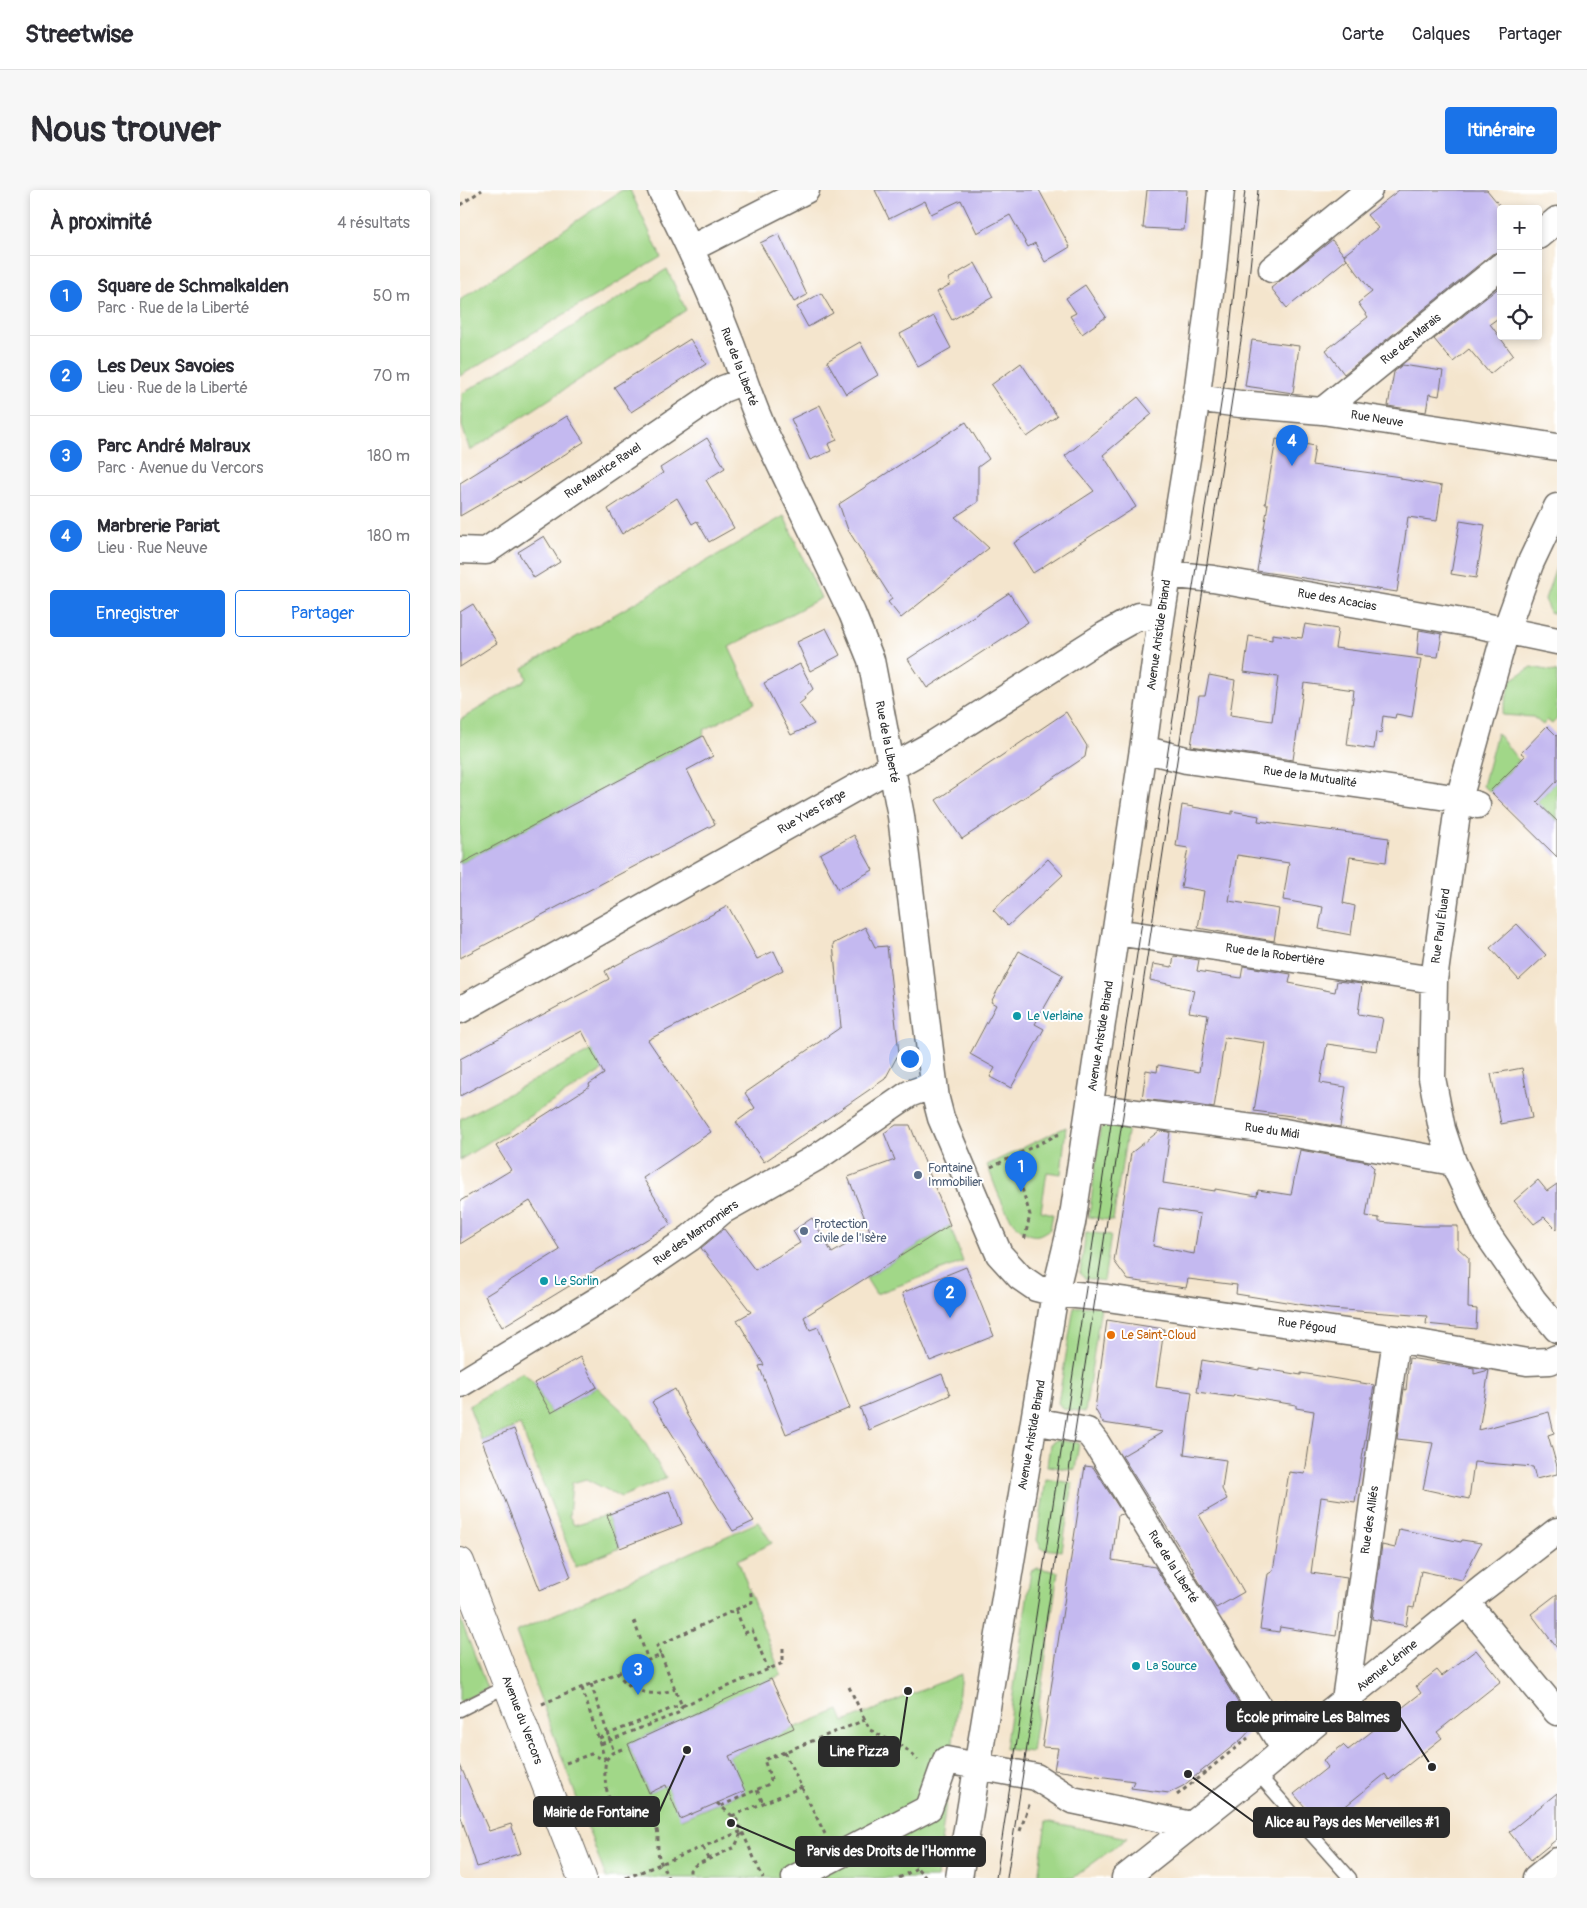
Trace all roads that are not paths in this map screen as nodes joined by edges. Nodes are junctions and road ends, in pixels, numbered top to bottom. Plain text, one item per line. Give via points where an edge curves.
1 (661, 190) edge
2 (806, 190) edge
3 (1221, 190) edge
4 (1369, 190) edge
5 (1557, 220) edge
6 (1542, 233) edge
7 (690, 249) junction
8 (1497, 269) edge
9 (1272, 270) dead end
10 (744, 381) junction
11 (1196, 398) junction
12 (1322, 411) junction
13 (1557, 447) edge
14 (1557, 507) edge
15 (460, 550) edge
16 (1168, 574) junction
17 (1160, 618) junction
18 (1506, 630) junction
19 (1557, 641) edge
20 (1143, 749) junction
21 (892, 766) junction
22 (1468, 802) junction
23 (1116, 932) junction
24 (1434, 980) junction
25 (460, 1010) edge
26 (933, 1085) junction
27 (1090, 1107) junction
28 (1453, 1162) junction
29 (1056, 1293) junction
30 (1557, 1328) edge
31 (1396, 1339) junction
32 (1557, 1358) edge
33 (460, 1384) edge
34 (1034, 1421) junction
35 (1557, 1531) edge
36 (460, 1562) edge
37 (1466, 1602) junction
38 (508, 1685) junction
39 (1345, 1700) junction
40 (460, 1710) edge
41 (1557, 1712) edge
42 (1285, 1750) junction
43 (978, 1766) junction
44 (1257, 1773) junction
45 (1191, 1825) junction
46 (1557, 1861) edge
47 (582, 1878) edge
48 (795, 1878) edge
49 (959, 1878) edge
50 (1125, 1878) edge
51 (1350, 1878) edge
52 (1536, 1878) edge

1 - 7 street, Rue de la Liberté
2 - 7 street
3 - 11 street, Avenue Aristide Briand
4 - 9 street
5 - 6 street
7 - 10 street, Rue de la Liberté
8 - 12 street, Rue des Marais
10 - 15 street, Rue Maurice Ravel via 724,389 486,551
10 - 21 street, Rue de la Liberté via 764,431 871,660
11 - 12 street, Rue Neuve
11 - 16 street, Avenue Aristide Briand
12 - 13 street, Rue Neuve
14 - 18 street, Rue Paul Éluard via 1530,564
16 - 17 street, Avenue Aristide Briand
16 - 18 street, Rue des Acacias
17 - 20 street, Avenue Aristide Briand
17 - 21 street, Rue Yves Farge via 1139,616
18 - 19 street, Rue des Acacias
18 - 22 street, Rue Paul Éluard
20 - 22 street, Rue de la Mutualité via 1186,760
20 - 23 street, Avenue Aristide Briand
21 - 25 street, Rue Yves Farge
21 - 26 street, Rue de la Liberté via 901,816
22 - 24 street, Rue Paul Éluard
23 - 24 street, Rue de la Robertière
23 - 27 street, Avenue Aristide Briand
24 - 28 street, Rue Paul Éluard via 1432,1078 1442,1129
26 - 29 street, Rue de la Liberté via 940,1118 999,1254 1020,1278 1036,1288
26 - 33 street, Rue des Marronniers via 910,1094 818,1156 722,1211 690,1238 608,1294
27 - 28 street, Rue du Midi via 1284,1132
27 - 29 street, Avenue Aristide Briand via 1072,1224
28 - 30 street, Rue Paul Éluard via 1486,1232
29 - 31 street, Rue Pégoud
29 - 34 street, Avenue Aristide Briand
31 - 32 street, Rue Pégoud via 1527,1362
31 - 39 street, Rue des Alliés
34 - 42 street, Rue de la Liberté via 1087,1431 1097,1444
34 - 43 street, Avenue Aristide Briand
35 - 37 street, Avenue Lénine
36 - 38 street, Avenue du Vercors
37 - 39 street, Avenue Lénine
37 - 41 street
38 - 40 lane
38 - 47 street, Avenue du Vercors
39 - 42 street, Avenue Lénine
42 - 44 street, Avenue Lénine
43 - 45 street via 1036,1777 1072,1800
43 - 48 street via 946,1760 929,1808
43 - 49 street, Avenue Aristide Briand
44 - 45 street, Avenue Lénine
44 - 51 lane
45 - 50 street, Avenue Lénine
46 - 52 street

